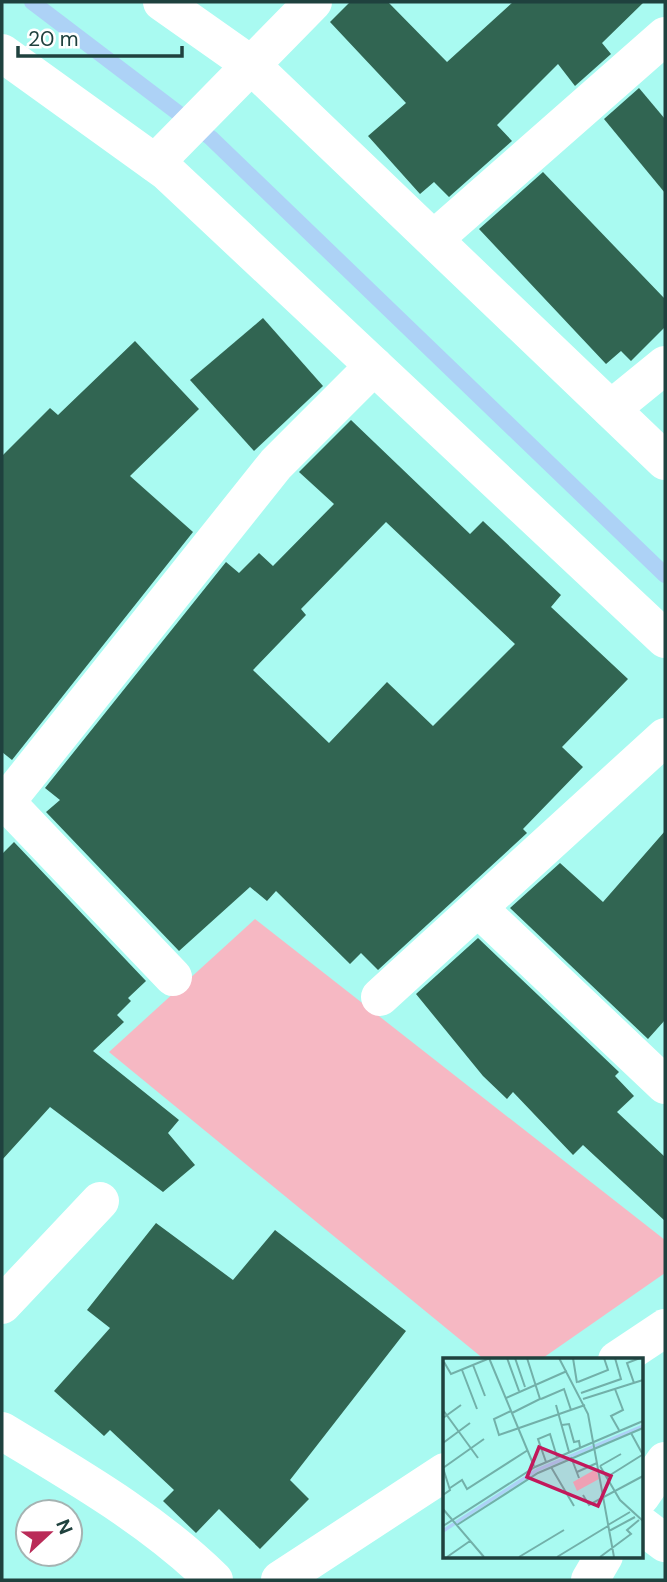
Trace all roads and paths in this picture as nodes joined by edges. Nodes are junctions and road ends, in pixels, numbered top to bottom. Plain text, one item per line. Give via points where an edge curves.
1 (162, 2) edge
2 (313, 2) edge
3 (665, 36) edge
4 (2, 53) edge
5 (250, 64) junction
6 (155, 163) junction
7 (434, 239) junction
8 (665, 365) edge
9 (374, 366) junction
10 (611, 409) junction
11 (665, 460) edge
12 (665, 639) edge
13 (665, 737) edge
14 (4, 804) edge
15 (478, 908) junction
16 (173, 977) dead end
17 (380, 998) dead end
18 (665, 1085) edge
19 (100, 1201) dead end
20 (2, 1306) edge
21 (665, 1328) edge
22 (620, 1358) edge
23 (2, 1431) edge
24 (665, 1461) edge
25 (443, 1473) edge
26 (642, 1495) edge
27 (642, 1526) edge
28 (665, 1543) edge
29 (603, 1558) edge
30 (214, 1580) edge
31 (280, 1580) edge
32 (590, 1580) edge

1 - 5 street
2 - 5 street
3 - 7 street
4 - 6 street
5 - 6 street
5 - 7 street
6 - 9 street
7 - 10 street
8 - 10 street
9 - 12 street
9 - 14 street via 276,464
10 - 11 street
13 - 15 street
14 - 16 street
15 - 17 street
15 - 18 street
19 - 20 street
21 - 22 street
23 - 30 street via 121,1504 189,1555
24 - 26 street
25 - 31 street
27 - 28 street
29 - 32 street

